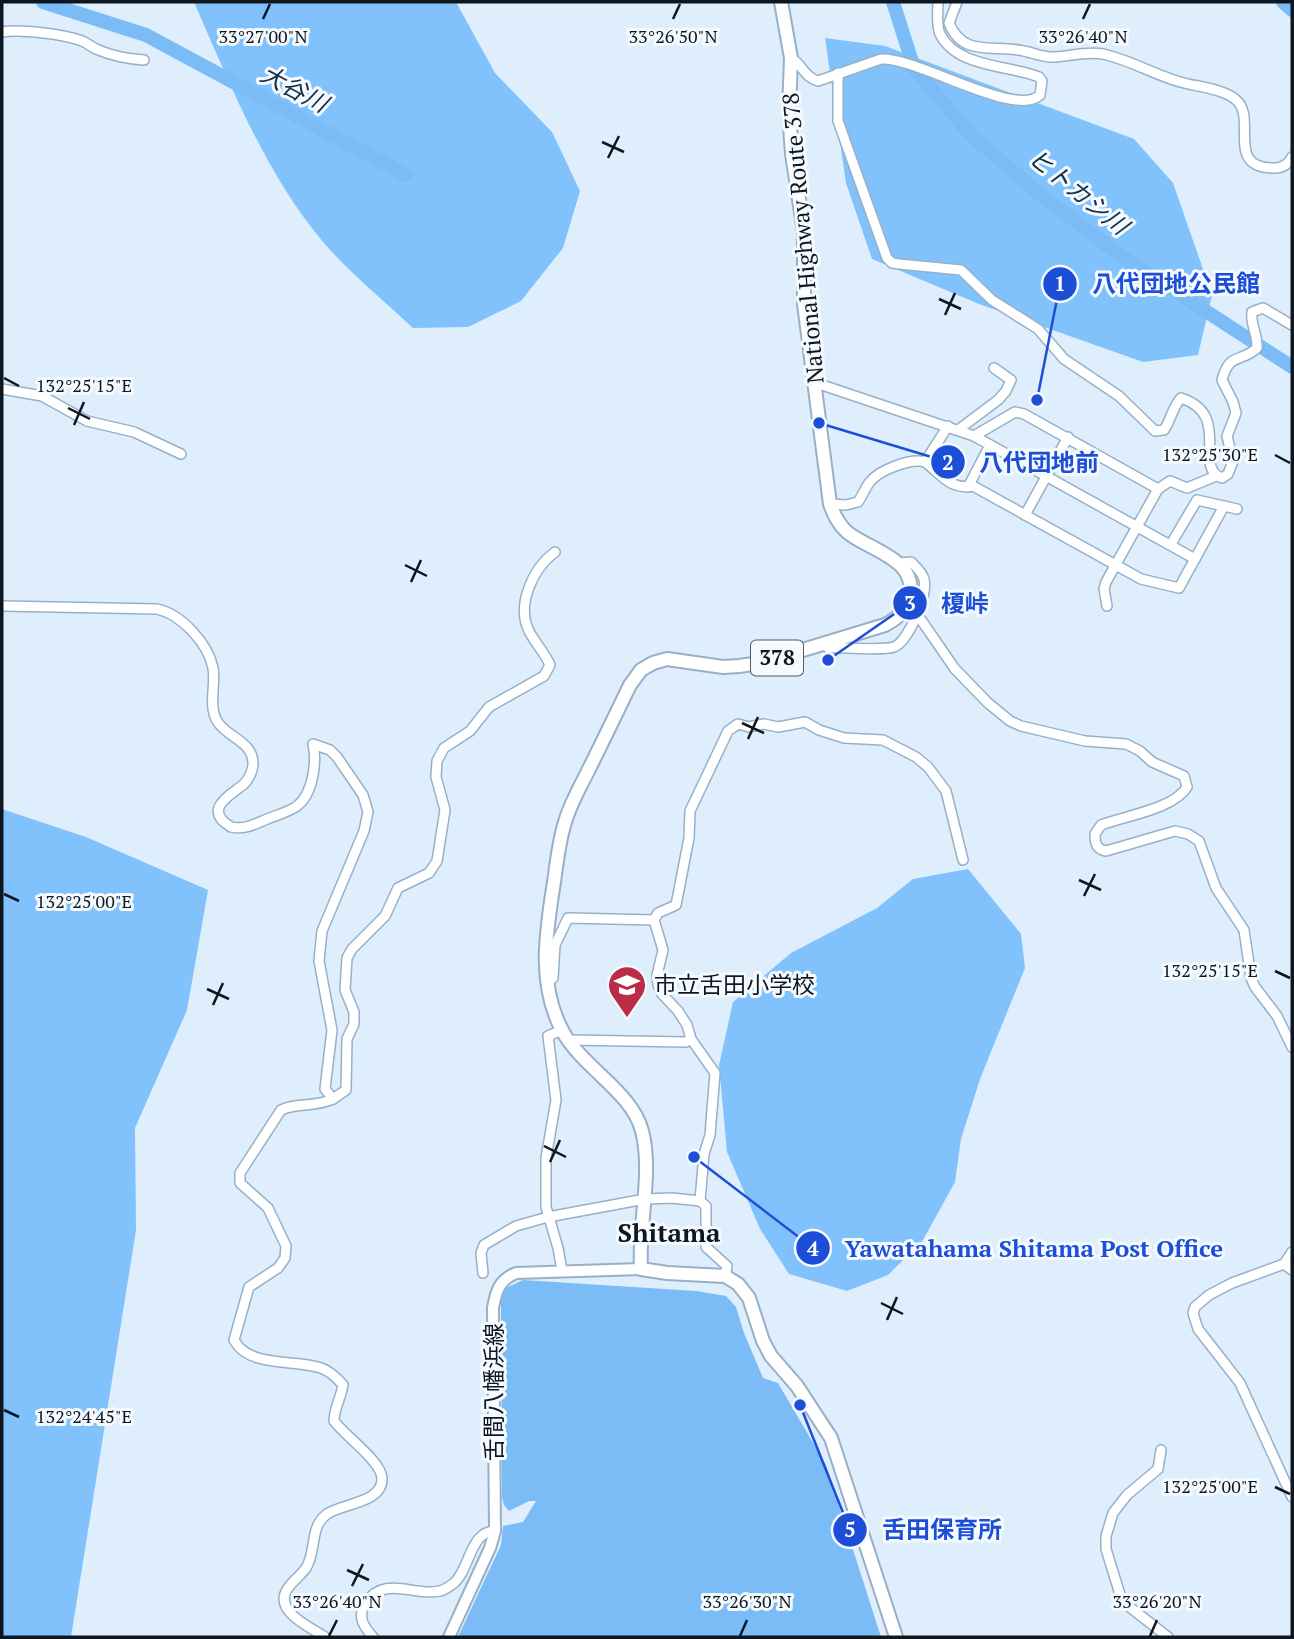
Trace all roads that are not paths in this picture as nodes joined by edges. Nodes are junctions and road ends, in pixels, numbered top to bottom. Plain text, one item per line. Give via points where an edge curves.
1 (781, 2) edge
2 (938, 2) edge
3 (957, 2) edge
4 (2, 32) edge
5 (791, 58) junction
6 (144, 61) dead end
7 (838, 73) junction
8 (1292, 157) edge
9 (1292, 325) edge
10 (994, 368) dead end
11 (814, 385) junction
12 (2, 389) edge
13 (953, 428) junction
14 (974, 436) junction
15 (1068, 438) junction
16 (990, 445) junction
17 (181, 454) dead end
18 (925, 462) junction
19 (1216, 476) junction
20 (1046, 477) junction
21 (968, 487) junction
22 (1158, 489) junction
23 (830, 504) junction
24 (1224, 506) junction
25 (1237, 509) dead end
26 (1025, 515) junction
27 (1137, 526) junction
28 (1171, 544) junction
29 (555, 552) dead end
30 (1195, 559) junction
31 (898, 563) junction
32 (1116, 566) junction
33 (2, 606) edge
34 (1107, 606) dead end
35 (917, 614) junction
36 (824, 643) junction
37 (963, 860) dead end
38 (654, 920) junction
39 (547, 983) junction
40 (565, 1035) junction
41 (691, 1039) junction
42 (1292, 1047) edge
43 (333, 1099) junction
44 (645, 1199) junction
45 (700, 1201) junction
46 (548, 1217) junction
47 (1292, 1252) edge
48 (1284, 1264) junction
49 (640, 1269) junction
50 (1292, 1270) edge
51 (562, 1271) junction
52 (483, 1273) dead end
53 (725, 1276) junction
54 (1161, 1450) dead end
55 (1292, 1497) edge
56 (495, 1531) junction
57 (325, 1637) edge
58 (373, 1637) edge
59 (449, 1637) edge
60 (896, 1637) edge
61 (1168, 1637) edge

1 - 5 highway, National Highway Route 378
2 - 7 street via 940,33 948,46 971,59 1039,77 1040,96 1032,101 1001,97 890,58
3 - 8 street via 949,23 966,44 1023,50 1048,58 1105,55 1224,94 1235,99 1241,109 1247,157 1278,169
4 - 6 street via 46,33 83,41 120,58
5 - 7 street via 810,79 818,81
5 - 11 highway, National Highway Route 378 via 790,135 804,232 804,304
7 - 19 street via 838,121 887,258 892,263 961,270 992,300 1038,328 1064,359 1119,396 1155,431 1164,430 1181,398 1194,402 1208,422 1210,469
9 - 19 street via 1262,308 1252,312 1257,348 1231,360 1224,369 1222,380 1236,413 1227,436 1233,461 1228,474
10 - 13 street via 1011,380 1006,391
11 - 13 street
11 - 23 highway, National Highway Route 378
12 - 17 street via 42,396 88,421 134,432
13 - 14 street
13 - 18 street
14 - 15 street via 1014,412
14 - 16 street
15 - 20 street
15 - 22 street
16 - 20 street
16 - 21 street
18 - 21 street via 953,485
18 - 23 street via 902,464 881,474 858,502
19 - 22 street via 1187,488 1170,481
20 - 26 street
20 - 27 street
21 - 26 street
22 - 27 street
23 - 31 highway, National Highway Route 378 via 844,530
24 - 25 street
24 - 28 street via 1197,500
24 - 30 street
26 - 32 street
27 - 28 street
27 - 32 street
28 - 30 street
29 - 43 street via 534,575 525,615 528,630 550,665 548,671 489,707 470,731 444,748 436,777 445,810 437,861 429,873 398,888 385,916 347,958 345,990 354,1024 347,1040 346,1090
30 - 32 street via 1179,588 1141,579
31 - 35 street via 911,562 923,575
31 - 36 highway, 378 via 908,575 911,591 906,609 897,619
32 - 34 street via 1104,589
33 - 43 street via 157,609 180,618 210,658 216,720 246,746 253,761 250,776 227,794 219,810 230,827 247,828 302,801 313,771 313,744 330,750 354,780 363,795 367,819 322,931 318,961 332,1030 325,1089
35 - 36 street via 895,647 828,648
35 - 42 street via 955,669 1010,721 1085,741 1126,744 1184,776 1187,787 1179,797 1101,825 1095,834 1097,846 1106,851 1175,831 1199,841 1216,888 1244,930 1251,978
36 - 39 highway, 378 via 760,663 723,667 667,659 641,670 629,685 566,819 547,931
37 - 38 street via 946,791 916,757 883,740 844,738 805,722 778,727 738,724 728,731 690,811 690,838 676,905 657,913
38 - 39 street via 568,918 555,945 553,978
38 - 41 street via 663,950 658,985 687,1025
39 - 40 highway, 378
40 - 41 street
40 - 44 highway, 378 via 636,1115 644,1147
40 - 46 street via 548,1036 556,1100 546,1158
41 - 45 street via 715,1073
43 - 57 street via 281,1110 240,1173 240,1183 268,1208 286,1246 278,1268 249,1287 234,1340 251,1356 322,1368 335,1376 343,1385 334,1421 381,1473 381,1485 372,1496 338,1508 320,1521 308,1563 285,1592 288,1611
44 - 45 street
44 - 46 street
44 - 49 highway, 378
45 - 53 street via 706,1206 706,1247 727,1266
46 - 51 street
46 - 52 street via 516,1226 484,1245
47 - 48 street
48 - 50 street
48 - 55 street via 1232,1283 1201,1301 1193,1313 1198,1329 1240,1383
49 - 51 main road, 舌間八幡浜線
49 - 53 highway
51 - 56 main road, 舌間八幡浜線 via 516,1273 505,1278 496,1291
53 - 60 highway via 748,1298 771,1356 831,1438
54 - 61 street via 1158,1469 1112,1513 1106,1549 1122,1601
56 - 58 street via 481,1535 461,1575 442,1591 391,1587 370,1597 361,1619
56 - 59 main road, 舌間八幡浜線

